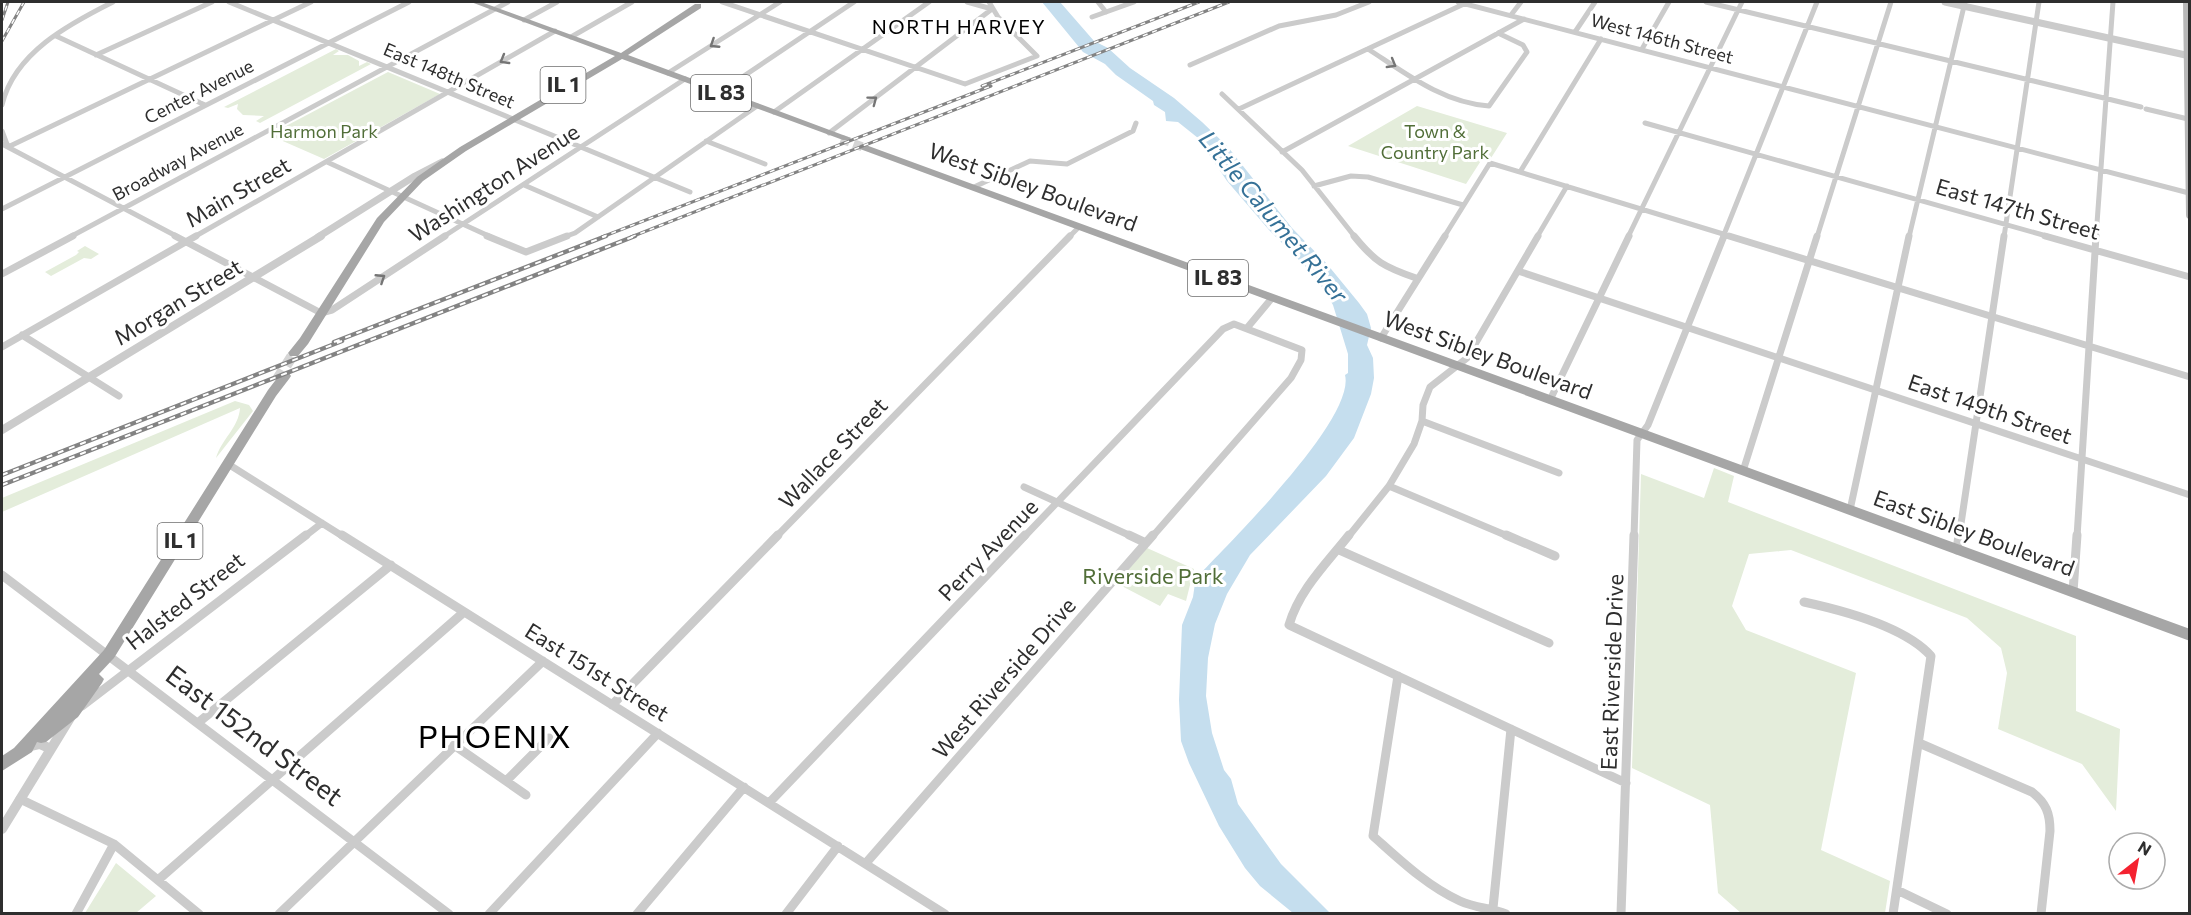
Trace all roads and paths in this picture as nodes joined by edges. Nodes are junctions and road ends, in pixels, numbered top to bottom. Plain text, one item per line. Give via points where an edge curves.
1 (113, 2) edge
2 (212, 2) edge
3 (230, 2) edge
4 (311, 2) edge
5 (409, 2) edge
6 (475, 2) edge
7 (508, 2) edge
8 (558, 2) edge
9 (632, 2) edge
10 (722, 2) edge
11 (780, 2) edge
12 (855, 2) edge
13 (929, 2) edge
14 (967, 2) edge
15 (989, 2) edge
16 (1098, 2) edge
17 (1134, 2) edge
18 (1369, 2) edge
19 (1458, 2) edge
20 (1521, 2) edge
21 (1595, 2) edge
22 (1669, 2) edge
23 (1706, 2) edge
24 (1742, 2) edge
25 (1817, 2) edge
26 (1891, 2) edge
27 (1945, 2) edge
28 (2039, 2) edge
29 (2113, 2) edge
30 (2187, 2) edge
31 (1466, 3) junction
32 (1964, 3) edge
33 (702, 4) edge
34 (495, 9) junction
35 (992, 9) junction
36 (1738, 9) junction
37 (1106, 12) junction
38 (760, 14) junction
39 (1510, 15) junction
40 (1092, 17) dead end
41 (1524, 19) junction
42 (272, 20) junction
43 (524, 20) junction
44 (2036, 20) junction
45 (1807, 26) junction
46 (555, 31) junction
47 (810, 31) junction
48 (1575, 32) junction
49 (1498, 33) junction
50 (57, 36) junction
51 (571, 37) junction
52 (2110, 37) junction
53 (1601, 39) junction
54 (328, 43) junction
55 (1878, 44) junction
56 (862, 49) junction
57 (1368, 49) junction
58 (1642, 50) junction
59 (96, 55) junction
60 (618, 55) junction
61 (2188, 55) edge
62 (1951, 61) junction
63 (1190, 65) dead end
64 (387, 67) junction
65 (916, 67) junction
66 (1710, 67) junction
67 (668, 73) junction
68 (149, 79) junction
69 (686, 79) junction
70 (1416, 79) junction
71 (2026, 80) junction
72 (1782, 86) junction
73 (449, 92) junction
74 (720, 92) junction
75 (1222, 94) dead end
76 (2105, 99) junction
77 (2, 105) edge
78 (205, 105) junction
79 (757, 106) junction
80 (1858, 106) junction
81 (1239, 110) junction
82 (774, 112) junction
83 (513, 119) junction
84 (2188, 119) junction
85 (1136, 123) dead end
86 (1645, 123) dead end
87 (1935, 126) junction
88 (2, 131) edge
89 (829, 133) junction
90 (1678, 133) junction
91 (844, 139) tunnel mouth
92 (706, 141) junction
93 (5, 146) edge
94 (581, 147) junction
95 (865, 147) tunnel mouth
96 (2016, 147) junction
97 (1282, 152) junction
98 (1755, 155) junction
99 (327, 162) junction
100 (765, 164) dead end
101 (2100, 169) junction
102 (1520, 172) junction
103 (64, 177) junction
104 (655, 178) junction
105 (1835, 178) junction
106 (524, 184) junction
107 (1314, 186) junction
108 (1567, 186) junction
109 (974, 187) junction
110 (690, 192) dead end
111 (399, 193) junction
112 (2189, 193) edge
113 (1918, 201) junction
114 (1463, 205) junction
115 (124, 208) junction
116 (2, 209) edge
117 (1642, 209) junction
118 (2190, 215) edge
119 (598, 217) junction
120 (464, 224) junction
121 (2004, 225) junction
122 (1079, 227) junction
123 (1724, 234) junction
124 (187, 242) junction
125 (2094, 251) junction
126 (1809, 261) junction
127 (1518, 271) junction
128 (2, 274) edge
129 (253, 277) junction
130 (1416, 278) junction
131 (2190, 278) edge
132 (1897, 287) junction
133 (1600, 297) junction
134 (1272, 298) junction
135 (321, 313) junction
136 (1991, 316) junction
137 (1687, 327) junction
138 (1247, 328) junction
139 (22, 336) junction
140 (1378, 337) junction
141 (2088, 346) junction
142 (2, 347) edge
143 (300, 348) tunnel mouth
144 (1779, 357) junction
145 (1456, 366) junction
146 (89, 377) junction
147 (2190, 377) edge
148 (281, 378) tunnel mouth
149 (1875, 389) junction
150 (119, 396) dead end
151 (1550, 400) junction
152 (1422, 421) junction
153 (1975, 423) junction
154 (2, 430) edge
155 (1642, 434) junction
156 (2081, 458) junction
157 (228, 464) junction
158 (1743, 471) junction
159 (1559, 473) dead end
160 (1024, 486) dead end
161 (1389, 486) junction
162 (2190, 495) edge
163 (1058, 503) junction
164 (1850, 510) junction
165 (322, 523) junction
166 (1146, 543) junction
167 (1339, 550) junction
168 (1957, 550) junction
169 (1555, 556) dead end
170 (391, 566) junction
171 (2, 574) edge
172 (2073, 592) junction
173 (1804, 602) dead end
174 (464, 612) junction
175 (2190, 635) edge
176 (1549, 643) dead end
177 (109, 654) junction
178 (543, 661) junction
179 (130, 670) junction
180 (1398, 676) junction
181 (612, 705) junction
182 (73, 713) junction
183 (199, 722) junction
184 (1511, 729) junction
185 (658, 733) junction
186 (549, 738) dead end
187 (1919, 743) junction
188 (454, 745) junction
189 (23, 749) junction
190 (51, 749) junction
191 (2, 764) edge
192 (274, 779) junction
193 (506, 781) junction
194 (1626, 783) junction
195 (744, 787) junction
196 (526, 795) dead end
197 (20, 798) junction
198 (770, 803) junction
199 (2, 829) edge
200 (354, 841) junction
201 (114, 844) junction
202 (838, 846) junction
203 (866, 863) junction
204 (158, 880) junction
205 (1897, 890) junction
206 (1493, 908) junction
207 (940, 912) edge
208 (76, 914) edge
209 (200, 914) edge
210 (279, 914) edge
211 (449, 914) edge
212 (489, 914) edge
213 (637, 914) edge
214 (786, 914) edge
215 (1506, 914) edge
216 (1621, 914) edge
217 (1893, 914) edge
218 (1947, 914) edge
219 (2041, 914) edge

1 - 50 street
2 - 59 street
3 - 42 street, East 148th Street
4 - 42 street
5 - 54 street, Center Avenue
6 - 34 main road, IL 83
7 - 34 street, Broadway Avenue
8 - 43 street
9 - 51 street
10 - 38 street
11 - 38 street
12 - 47 street
13 - 56 street
14 - 35 street
15 - 35 street
16 - 37 street
17 - 37 street
18 - 63 street via 1336,15 1279,26
19 - 31 street, West 146th Street
20 - 39 street
21 - 48 street
22 - 58 street
23 - 36 street
24 - 36 street
25 - 45 street, East Riverside Drive
26 - 55 street
27 - 32 street
28 - 44 street
29 - 52 street
30 - 61 main road
31 - 39 street, West 146th Street
31 - 57 street
32 - 44 street
32 - 62 street
33 - 60 main road, IL 1
34 - 43 main road, IL 83
34 - 64 street, Broadway Avenue
35 - 65 street
35 - 65 street via 1037,56 965,84
36 - 45 street
36 - 66 street
37 - 40 street
38 - 47 street
38 -> 67 street
39 - 41 street, West 146th Street
41 - 48 street, West 146th Street
41 - 49 street
42 - 54 street, East 148th Street
42 - 68 street
43 - 46 main road, IL 83
44 - 52 street
44 - 71 street
45 - 55 street
45 - 72 street, East Riverside Drive
46 - 51 main road, IL 83
46 -> 73 street, Main Street
47 - 56 street
47 - 74 street
48 - 53 street, West 146th Street
49 - 70 street
49 - 70 street via 1523,45 1527,52 1490,106 1462,101
50 - 59 street
50 - 77 street via 11,78
51 - 60 main road, IL 83
52 - 61 street
52 - 76 street
53 - 58 street, West 146th Street
53 - 102 street
54 - 64 street, East 148th Street
54 - 78 street, Center Avenue
55 - 62 street
55 - 80 street
56 - 65 street
56 - 82 street
57 -> 70 street
57 - 81 street
58 - 66 street, West 146th Street
59 - 68 street
60 - 67 main road, IL 83
60 - 83 main road, IL 1
61 - 84 main road
62 - 71 street
62 - 87 street
64 - 73 street, East 148th Street
64 - 115 street, Broadway Avenue
89 -> 65 street
66 - 72 street, West 146th Street
66 - 90 street
67 - 69 main road, IL 83
68 - 78 street
68 - 93 street
69 - 74 main road, IL 83
69 - 94 street, Washington Avenue
70 - 97 street
71 - 76 street
71 - 96 street
72 - 80 street, West 146th Street
72 - 98 street, East Riverside Drive
73 - 83 street, East 148th Street
73 - 99 street, Main Street
74 - 79 main road, IL 83
75 - 81 street
76 - 84 street
76 - 101 street
78 - 103 street, Center Avenue
79 - 82 main road, IL 83
79 - 92 street
80 - 87 street, West 146th Street
80 - 105 street
81 - 97 street
82 - 89 main road, IL 83
83 - 94 street, East 148th Street
83 - 111 main road, IL 1
84 - 112 main road
85 - 109 street via 1133,131 1067,164 1030,161
86 - 90 street, East 147th Street
87 - 96 street, West 146th Street
87 - 113 street
88 - 93 street
89 - 91 main road, IL 83
90 - 98 street, East 147th Street
90 - 117 street
92 - 100 street
92 - 104 street
93 - 103 street
94 - 104 street, East 148th Street
94 - 106 street, Washington Avenue
95 - 109 main road, West Sibley Boulevard / IL 83
96 - 101 street, West 146th Street
96 - 121 street
97 - 107 street
98 - 105 street, East 147th Street
98 - 123 street, East Riverside Drive
99 - 111 street
99 - 124 street, Main Street
101 - 112 street, West 146th Street
101 - 125 street
102 - 108 street
102 - 114 street via 1490,163
103 - 115 street
103 - 116 street, Center Avenue
104 - 110 street, East 148th Street
104 - 119 street
105 - 113 street, East 147th Street
105 - 126 street
106 - 119 street
106 - 120 street, Washington Avenue
107 - 114 street via 1351,176 1368,177
107 - 130 street via 1378,263
108 - 117 street
108 - 127 street
109 - 122 main road, West Sibley Boulevard / IL 83
111 - 120 street
111 - 129 street, Morgan Street via 373,204
111 - 135 main road, IL 1
112 - 118 main road
113 - 121 street, East 147th Street
113 - 132 street
114 - 130 street
115 - 124 street
115 - 128 street, Broadway Avenue
117 - 123 street
117 - 133 street
119 - 120 street via 575,233 523,252
135 -> 120 street, Washington Avenue via 332,310
121 - 125 street, East 147th Street
121 - 136 street
122 - 134 main road, West Sibley Boulevard / IL 83
122 - 181 street, Wallace Street
123 - 126 street
123 - 137 street, East Riverside Drive
124 - 129 street
124 - 139 street, Main Street
125 - 131 street, East 147th Street
125 - 141 street
126 - 132 street
126 - 144 street
127 - 133 street, East 149th Street
127 - 145 street via 1467,358
129 - 135 street
129 - 146 street, Morgan Street
130 - 140 street
132 - 136 street
132 - 149 street
133 - 137 street, East 149th Street
133 - 151 street
134 - 138 street
134 - 140 main road, West Sibley Boulevard / IL 83
135 - 143 main road, IL 1
136 - 141 street
136 - 153 street
137 - 144 street, East 149th Street
137 - 155 street, East Riverside Drive
138 - 163 street, Perry Avenue via 1234,324 1223,329
138 - 166 street, West Riverside Drive via 1302,350 1301,360 1291,378
139 - 142 street, Main Street
139 - 146 street
140 - 145 main road, West Sibley Boulevard / IL 83
141 - 147 street
141 - 156 street
144 - 149 street, East 149th Street
144 - 158 street
145 - 151 main road, West Sibley Boulevard / IL 83
145 - 152 street via 1430,387
146 - 150 street
146 - 154 street, Morgan Street
148 - 157 main road, Halsted Street / IL 1
149 - 153 street, East 149th Street
149 - 164 street
151 - 155 main road, West Sibley Boulevard / IL 83
152 - 159 street
152 - 161 street via 1414,444
153 - 156 street, East 149th Street
153 - 168 street
155 - 158 main road, West Sibley Boulevard / IL 83
155 - 194 street, East Riverside Drive via 1637,440
156 - 162 street, East 149th Street
156 - 172 street
157 - 165 street, East 151st Street
157 - 177 main road, Halsted Street / IL 1
158 - 164 main road, East Sibley Boulevard / IL 83
160 - 163 street
161 - 167 street
161 - 169 street
163 - 166 street
163 - 198 street, Perry Avenue
164 - 168 main road, East Sibley Boulevard / IL 83
165 - 170 street, East 151st Street
165 - 179 street, Halsted Street
166 - 203 street, West Riverside Drive
167 - 176 street
167 - 180 street via 1306,589 1289,625
168 - 172 main road, East Sibley Boulevard / IL 83
170 - 174 street, East 151st Street
170 - 183 street
171 - 177 street, East 152nd Street
172 - 175 main road, East Sibley Boulevard / IL 83
173 - 187 street via 1863,620 1929,651 1931,661
174 - 178 street, East 151st Street
174 - 192 street
177 - 179 street, East 152nd Street
177 - 182 main road, Halsted Street / IL 1 via 106,666
177 - 189 main road, Halsted Street / IL 1
178 - 181 street, East 151st Street
178 - 188 street
179 - 182 street, Halsted Street
179 - 183 street, East 152nd Street
180 - 184 street
180 - 206 street via 1373,836 1414,872 1462,902
181 - 185 street, East 151st Street
182 - 189 main road, Halsted Street / IL 1
182 - 190 street
183 - 192 street, East 152nd Street
184 - 194 street
184 - 206 street
185 - 195 street, East 151st Street
185 - 212 street
186 - 193 street
187 - 205 street
187 - 219 street via 2032,792 2045,804 2050,827
188 - 193 street
188 - 200 street
189 - 190 street via 40,744
189 - 191 main road, Halsted Street / IL 1
190 - 197 street
192 - 200 street, East 152nd Street
192 - 204 street
193 - 196 street
194 - 216 street, East Riverside Drive
195 - 198 street, East 151st Street
195 - 213 street
197 - 199 street
197 - 201 street
198 - 202 street, East 151st Street
200 - 210 street
200 - 211 street, East 152nd Street
201 - 204 street
201 - 208 street
202 - 203 street, East 151st Street
202 - 214 street
203 - 207 street, East 151st Street
204 - 209 street
205 - 217 street
205 - 218 street
206 - 215 street

